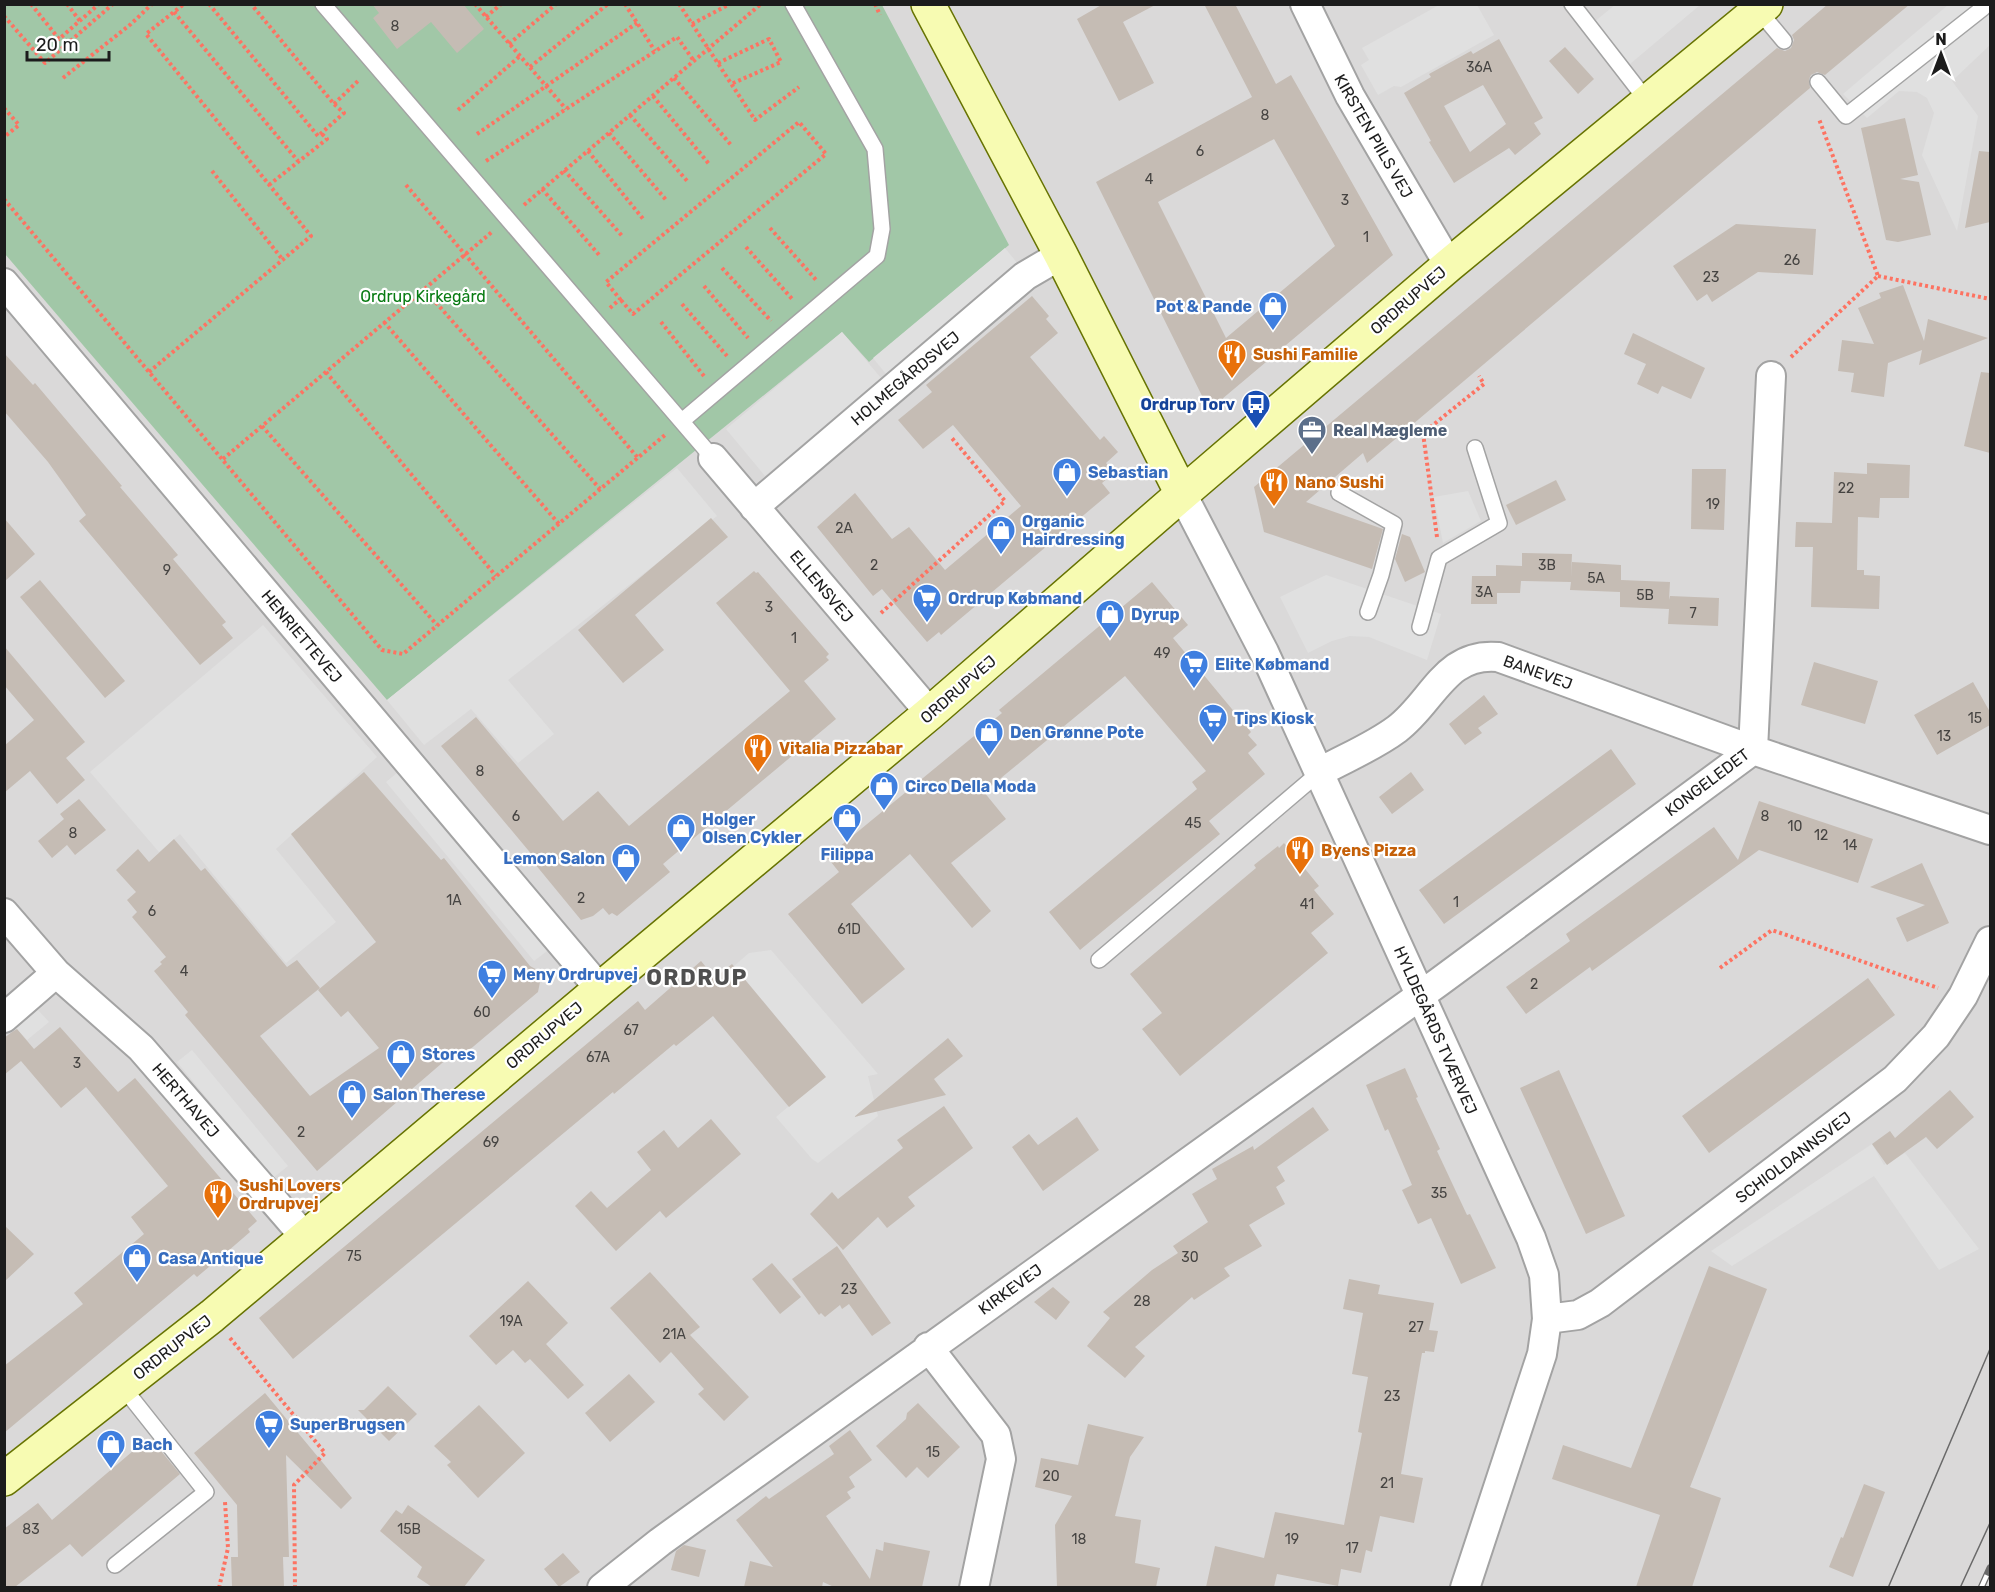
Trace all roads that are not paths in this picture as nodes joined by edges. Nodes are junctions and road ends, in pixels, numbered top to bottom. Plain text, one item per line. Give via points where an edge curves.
1 (323, 4) edge
2 (793, 4) edge
3 (928, 4) edge
4 (1305, 4) edge
5 (1572, 4) edge
6 (1763, 8) edge
7 (1983, 8) dead end
8 (1784, 41) dead end
9 (1821, 86) road end
10 (1648, 102) junction
11 (1061, 255) junction
12 (1449, 265) junction
13 (4, 283) edge
14 (1771, 376) road end
15 (682, 421) junction
16 (1475, 448) dead end
17 (713, 458) joint
18 (1339, 493) dead end
19 (1182, 494) junction
20 (754, 507) junction
21 (1368, 612) dead end
22 (1420, 627) dead end
23 (930, 713) junction
24 (1752, 750) junction
25 (1320, 772) junction
26 (1990, 830) edge
27 (4, 913) edge
28 (1990, 941) edge
29 (1099, 960) dead end
30 (56, 973) junction
31 (600, 988) junction
32 (1420, 995) junction
33 (4, 1018) edge
34 (305, 1237) junction
35 (1547, 1319) junction
36 (928, 1347) junction
37 (122, 1386) junction
38 (4, 1479) edge
39 (115, 1564) dead end
40 (602, 1587) edge
41 (974, 1587) edge
42 (1465, 1587) edge

1 - 15 lane
2 - 15 lane via 875,149 882,229 877,256
3 - 11 street
4 - 12 street, KIRSTEN PIILS VEJ via 1350,96
5 - 10 lane
6 - 8 lane
6 - 10 street, ORDRUPVEJ
7 - 9 lane via 1846,116
10 - 12 street, ORDRUPVEJ
11 - 19 street
11 - 20 street, HOLMEGÅRDSVEJ via 1025,276
12 - 19 street, ORDRUPVEJ
13 - 31 street, HENRIETTEVEJ
14 - 24 street, KONGELEDET
15 - 17 lane
16 - 22 lane via 1499,523 1439,558
17 - 20 street, ELLENSVEJ
18 - 21 lane via 1394,524
19 - 23 street, ORDRUPVEJ
19 - 25 street, HYLDEGÅRDS TVÆRVEJ via 1264,652
20 - 23 street, ELLENSVEJ
23 - 31 street, ORDRUPVEJ
24 - 25 street, BANEVEJ via 1498,657 1484,656 1457,666 1400,727
24 - 26 street, BANEVEJ
24 - 32 street, KONGELEDET
25 - 29 lane, BANEVEJ
25 - 32 street, HYLDEGÅRDS TVÆRVEJ
27 - 30 street, HERTHAVEJ
28 - 35 street, SCHIOLDANNSVEJ via 1963,996 1936,1036 1895,1080 1600,1303 1578,1315
30 - 33 street
30 - 34 street, HERTHAVEJ via 141,1048
31 - 34 street, ORDRUPVEJ
32 - 35 street, HYLDEGÅRDS TVÆRVEJ via 1531,1238 1544,1275
32 - 36 street, KIRKEVEJ
34 - 37 street, ORDRUPVEJ
35 - 42 street, HYLDEGÅRDS TVÆRVEJ via 1542,1354
36 - 40 street, KIRKEVEJ
36 - 41 street via 996,1435 1001,1459
37 - 38 street, ORDRUPVEJ
37 - 39 lane via 206,1492

